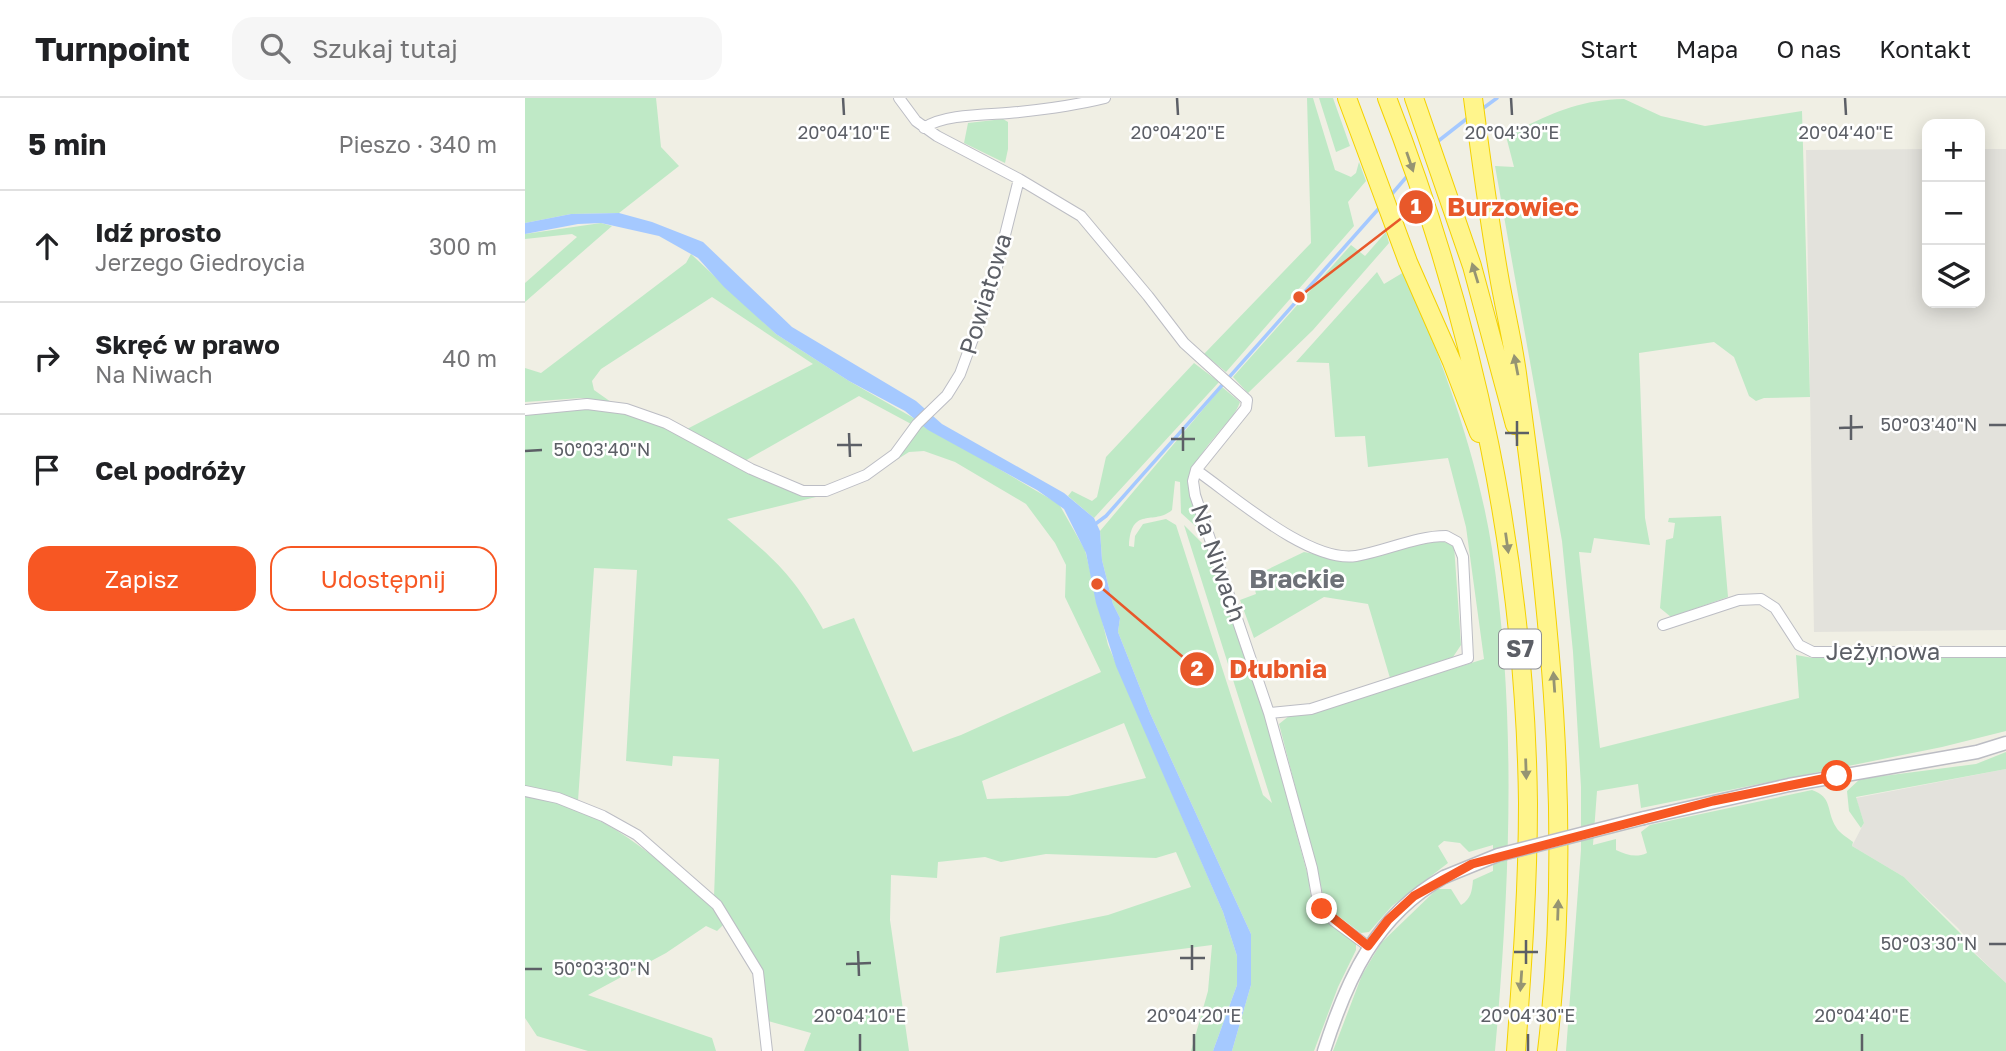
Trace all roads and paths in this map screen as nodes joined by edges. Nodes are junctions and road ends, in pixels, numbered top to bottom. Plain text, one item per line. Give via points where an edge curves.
1 (899, 98) edge
2 (1105, 98) edge
3 (1347, 98) edge
4 (1387, 98) edge
5 (1414, 98) edge
6 (1473, 98) edge
7 (924, 128) junction
8 (1020, 179) junction
9 (525, 410) edge
10 (1196, 470) junction
11 (1496, 476) junction
12 (1530, 481) junction
13 (1663, 625) dead end
14 (2006, 652) edge
15 (1269, 713) junction
16 (2006, 743) edge
17 (525, 791) edge
18 (1368, 946) junction
19 (767, 1051) edge
20 (1324, 1051) edge
21 (1516, 1051) edge
22 (1547, 1051) edge

1 - 7 street
2 - 7 street via 951,118
3 - 11 highway
4 -> 11 highway, S7 via 1436,238 1477,385
12 -> 5 highway, S7 via 1485,310
12 -> 6 highway
7 - 8 street
8 - 9 street, Powiatowa via 995,276 966,360 951,389 881,466 826,491 811,492 787,485 666,423 626,409 587,404
8 - 10 street, Na Niwach via 1089,224 1184,343 1243,396 1245,408
10 - 15 street, Na Niwach via 1195,495
10 - 15 street via 1324,554 1357,556 1446,536 1457,542 1463,557 1468,659 1311,709
11 -> 21 highway, S7 via 1517,617 1525,732 1526,890
22 -> 12 highway, S7 via 1560,808 1549,620
13 - 14 street, Jeżynowa via 1754,598 1769,602 1800,645 1813,652
15 - 18 street, Na Niwach via 1318,902 1334,921
16 - 18 street, bridge via 1745,794 1497,855 1444,877 1397,912
17 - 19 street via 569,802 637,835 717,905 758,972
18 - 20 street via 1348,982

